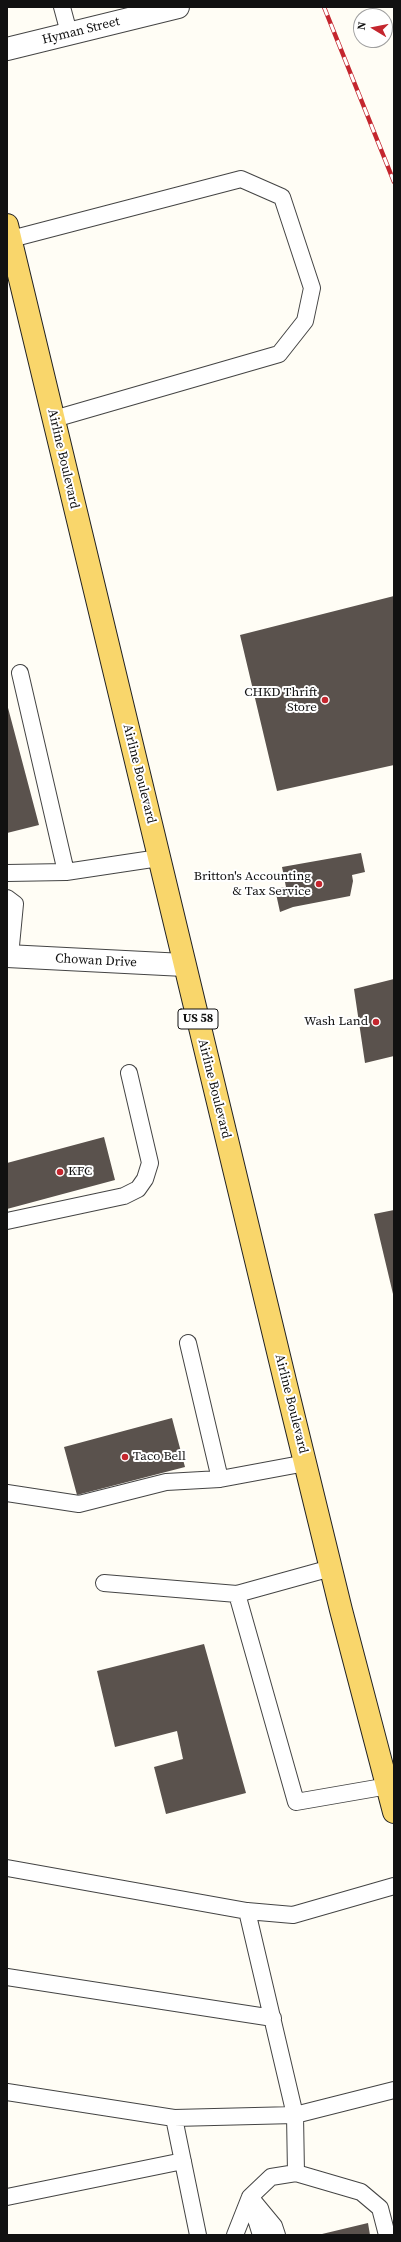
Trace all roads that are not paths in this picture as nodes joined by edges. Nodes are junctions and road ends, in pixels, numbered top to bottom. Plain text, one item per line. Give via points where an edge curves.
1 (62, 7) edge
2 (178, 7) edge
3 (69, 33) junction
4 (7, 49) edge
5 (9, 232) edge
6 (54, 419) junction
7 (20, 673) dead end
8 (159, 858) junction
9 (66, 872) junction
10 (7, 873) edge
11 (7, 898) edge
12 (9, 956) edge
13 (184, 965) junction
14 (129, 1073) dead end
15 (7, 1221) edge
16 (188, 1343) dead end
17 (306, 1464) junction
18 (220, 1480) junction
19 (7, 1492) edge
20 (331, 1568) junction
21 (104, 1583) dead end
22 (237, 1594) junction
23 (391, 1786) edge
24 (394, 1812) edge
25 (7, 1868) edge
26 (394, 1886) edge
27 (247, 1911) junction
28 (7, 1977) edge
29 (273, 2018) junction
30 (394, 2090) edge
31 (7, 2092) edge
32 (295, 2115) junction
33 (174, 2118) junction
34 (183, 2160) junction
35 (296, 2173) junction
36 (7, 2197) edge
37 (250, 2197) junction
38 (242, 2215) junction
39 (198, 2235) edge
40 (235, 2235) edge
41 (248, 2235) edge
42 (261, 2235) edge
43 (277, 2235) edge
44 (387, 2235) edge

1 - 3 lane
2 - 3 street, Hyman Street
3 - 4 street, Hyman Street
5 - 6 main road, Airline Boulevard / US 58
5 - 6 lane via 241,179 282,197 312,288 305,321 279,354
6 - 8 main road, Airline Boulevard / US 58
7 - 9 lane
8 - 9 lane
8 - 13 main road, Airline Boulevard / US 58
9 - 10 lane
11 - 12 lane via 15,904
12 - 13 street, Chowan Drive
13 - 17 main road, Airline Boulevard / US 58
14 - 15 lane via 150,1163 145,1179 138,1189 124,1196
16 - 18 lane
17 - 18 lane
17 - 20 main road, Airline Boulevard / US 58
18 - 19 lane via 166,1482 79,1504
20 - 22 lane
20 - 23 main road, Airline Boulevard / US 58
21 - 22 lane
22 - 23 lane via 296,1802
23 - 24 main road, Airline Boulevard / US 58
25 - 27 lane
26 - 27 lane via 293,1915
27 - 29 lane
28 - 29 lane
29 - 32 lane
30 - 32 lane
31 - 33 lane
32 - 33 lane
32 - 35 lane
33 - 34 lane
34 - 36 lane
34 - 39 lane
35 - 37 lane via 271,2177
35 - 44 lane via 361,2192 380,2208
37 - 38 lane
37 - 42 lane
37 - 43 lane via 274,2226
38 - 40 lane
38 - 41 lane

